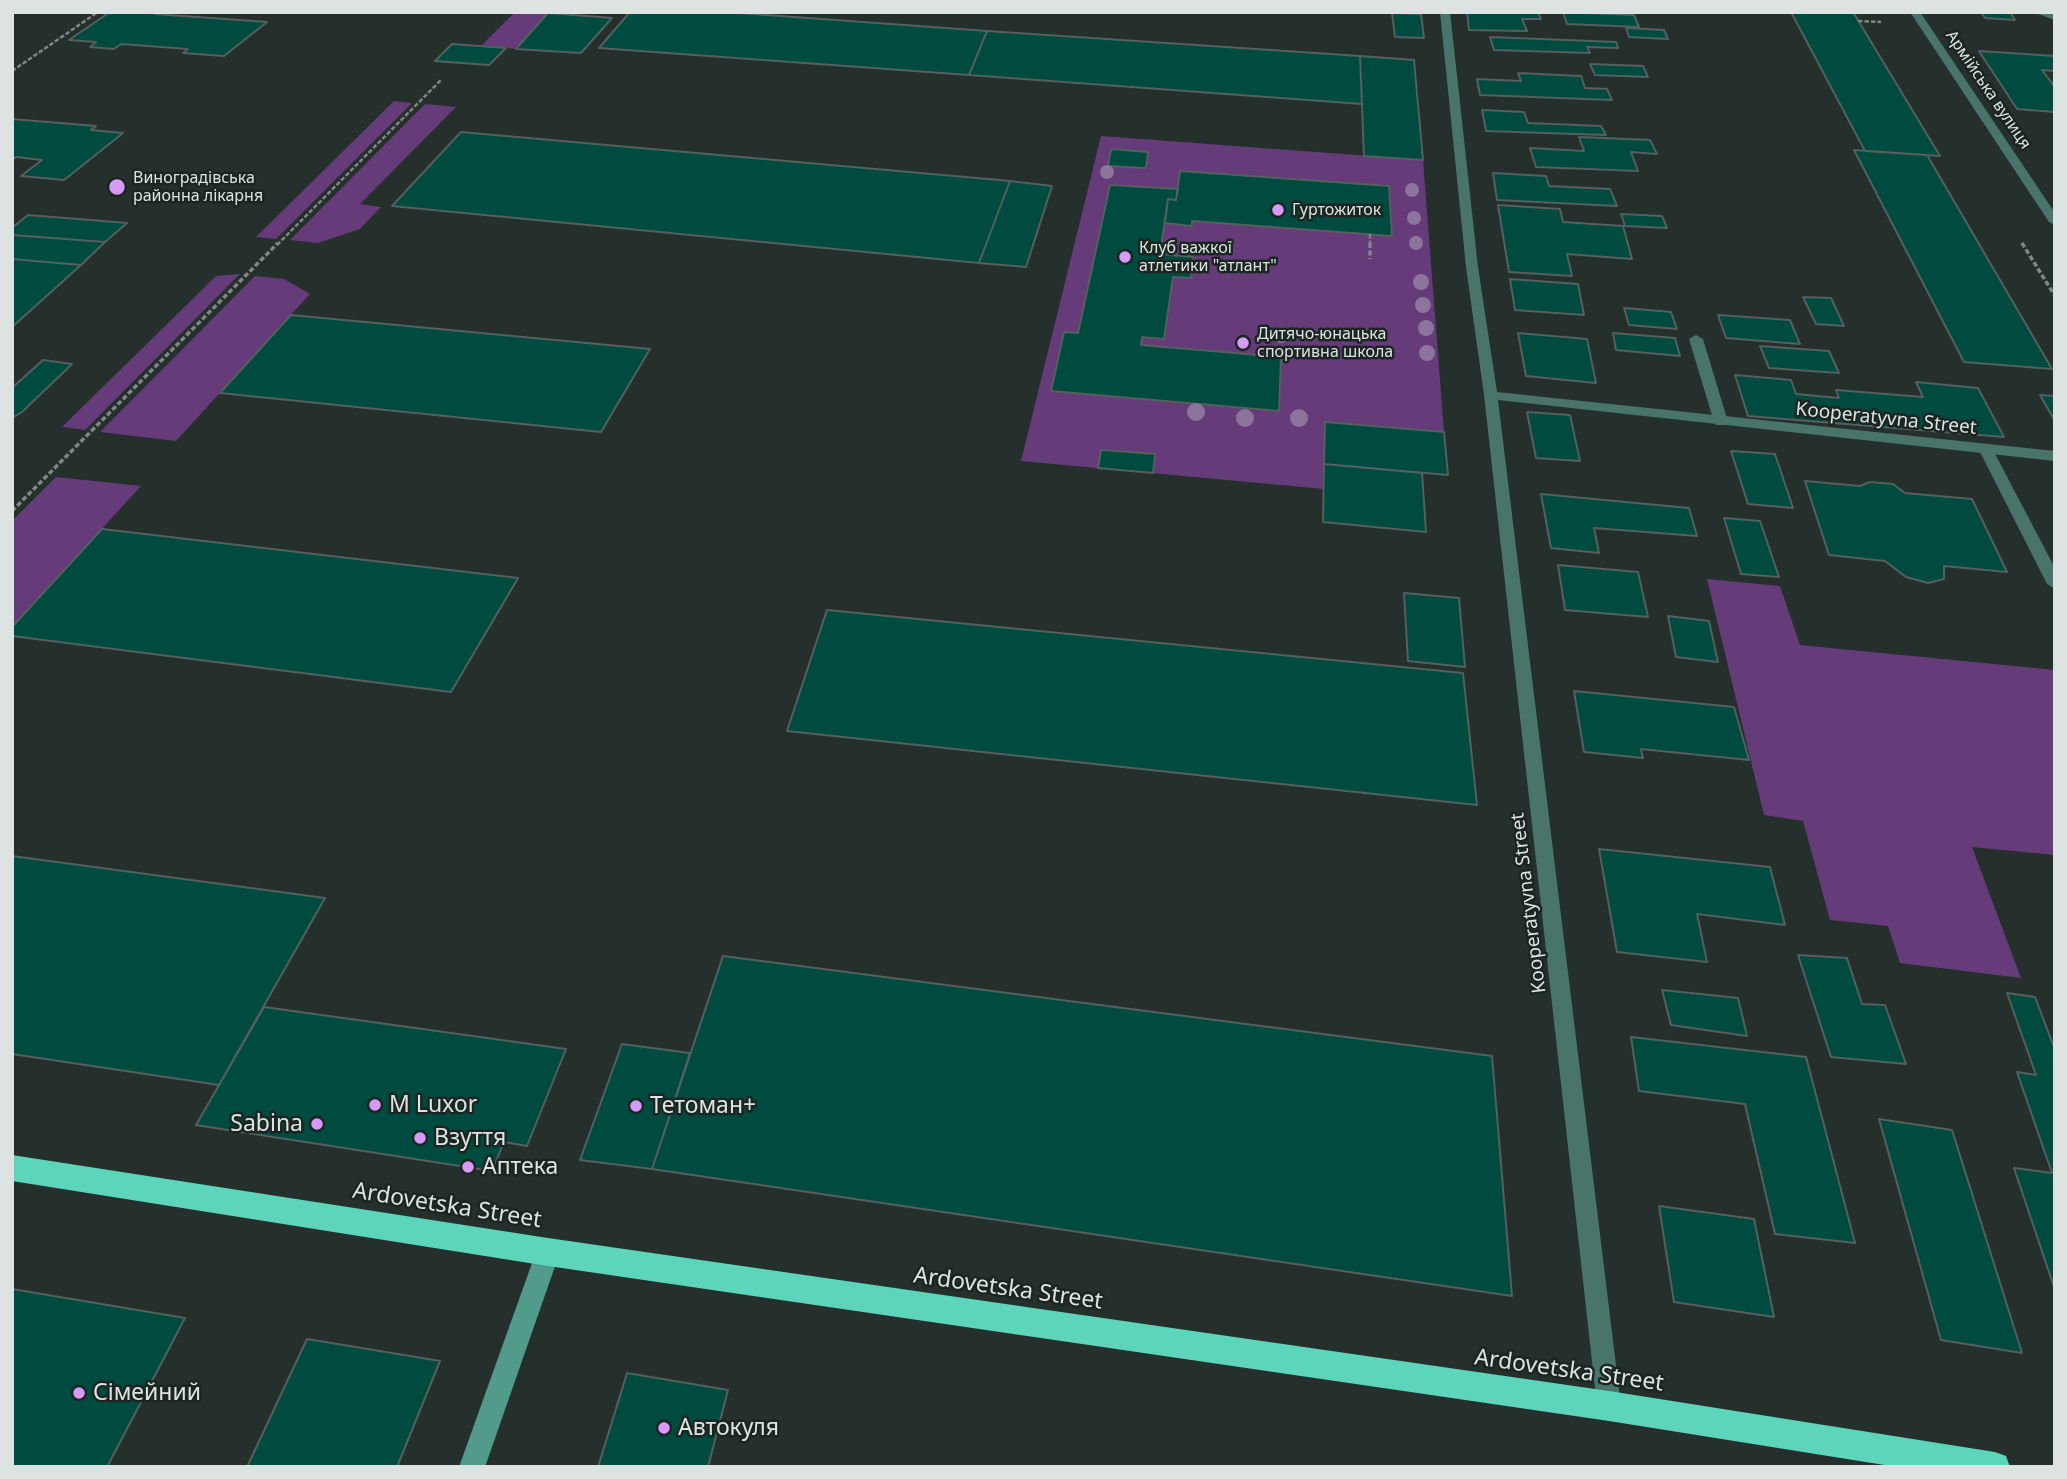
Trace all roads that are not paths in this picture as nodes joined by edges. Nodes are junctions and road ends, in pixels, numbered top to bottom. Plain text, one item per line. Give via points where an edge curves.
1 (1445, 12) edge
2 (1915, 12) edge
3 (2041, 12) edge
4 (2055, 17) edge
5 (2055, 222) edge
6 (1696, 339) dead end
7 (1491, 395) junction
8 (1721, 422) junction
9 (1986, 450) junction
10 (2055, 456) edge
11 (2055, 584) edge
12 (12, 1168) edge
13 (548, 1252) junction
14 (1609, 1406) junction
15 (472, 1467) edge
16 (1995, 1467) edge

1 - 7 street, Kooperatyvna Street via 1472,267
2 - 5 street, Армійська вулиця
3 - 4 street
6 - 8 street
7 - 8 street, Kooperatyvna Street
7 - 14 street, Kooperatyvna Street
8 - 9 street, Kooperatyvna Street
9 - 10 street
9 - 11 street
12 - 13 highway, Ardovetska Street
13 - 14 highway, Ardovetska Street
13 - 15 main road
14 - 16 highway, Ardovetska Street

